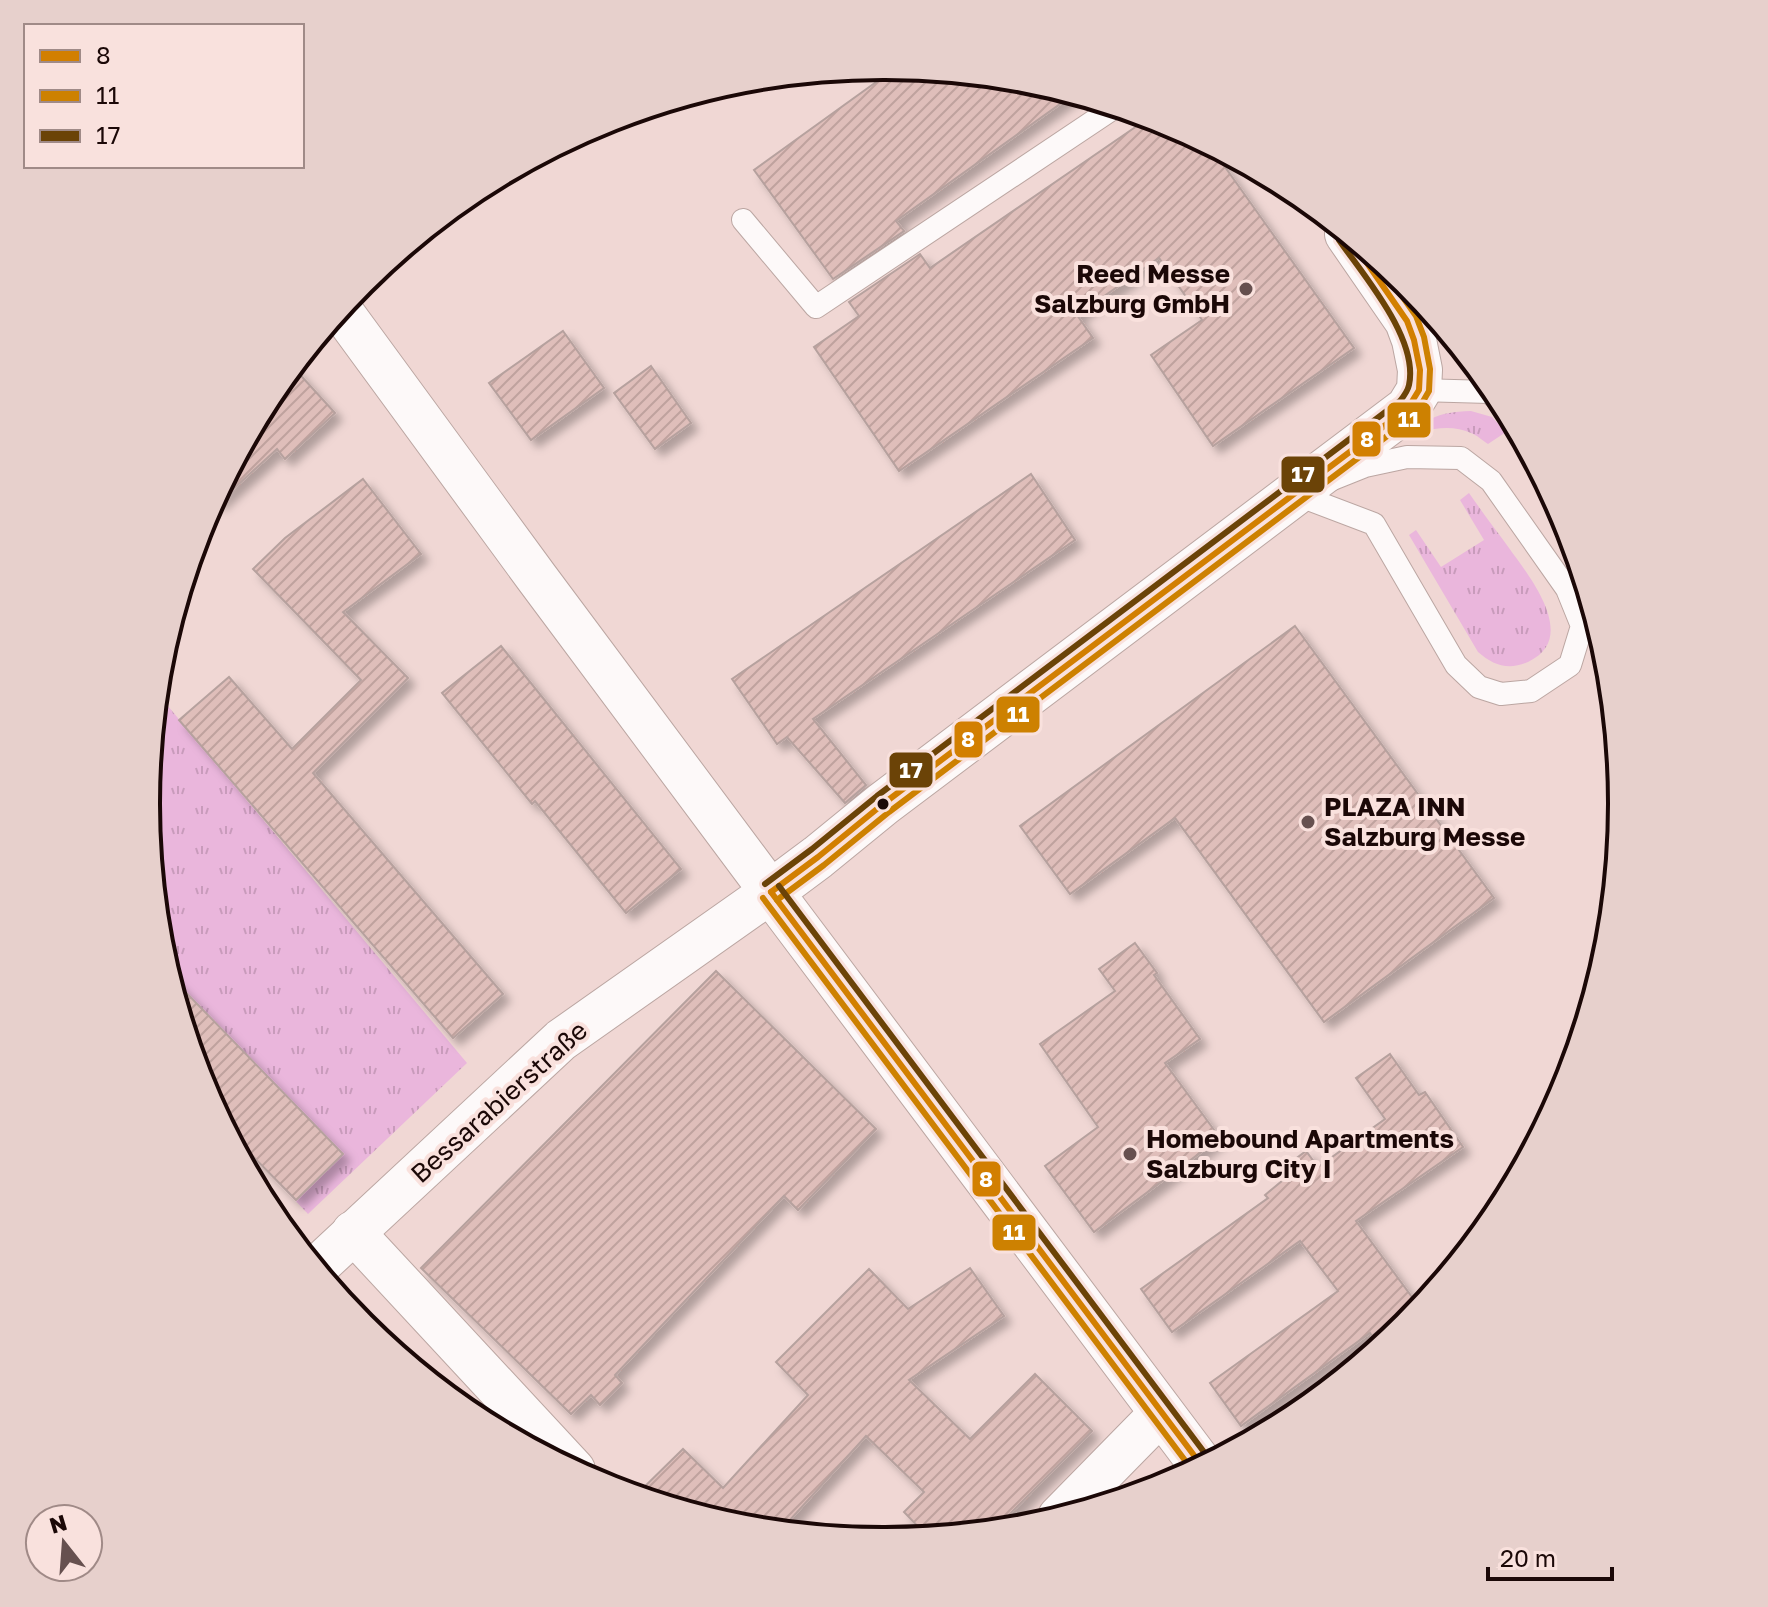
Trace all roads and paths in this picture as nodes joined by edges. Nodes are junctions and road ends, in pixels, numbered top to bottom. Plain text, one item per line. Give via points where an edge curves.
1 (1104, 114) edge
2 (743, 220) dead end
3 (1372, 270) edge
4 (347, 319) edge
5 (1414, 340) junction
6 (1419, 390) junction
7 (1479, 392) edge
8 (1295, 494) junction
9 (771, 892) junction
10 (353, 1232) junction
11 (324, 1261) edge
12 (1162, 1412) junction
13 (551, 1445) edge
14 (1195, 1456) edge
15 (1075, 1501) edge

1 - 2 lane via 816,307
3 - 5 street
4 - 9 street
5 - 6 street
5 - 8 street via 1403,375 1387,393 1323,439
6 - 7 lane
6 - 8 street via 1408,408
8 - 8 lane via 1374,524 1456,665 1479,687 1501,694 1531,691 1570,665 1582,626 1567,589 1491,481 1461,458 1407,457 1365,466
8 - 9 street
9 - 10 street, Bessarabierstraße via 561,1040
9 - 12 street
10 - 11 street, Bessarabierstraße
10 - 13 street
12 - 14 street
12 - 15 street

